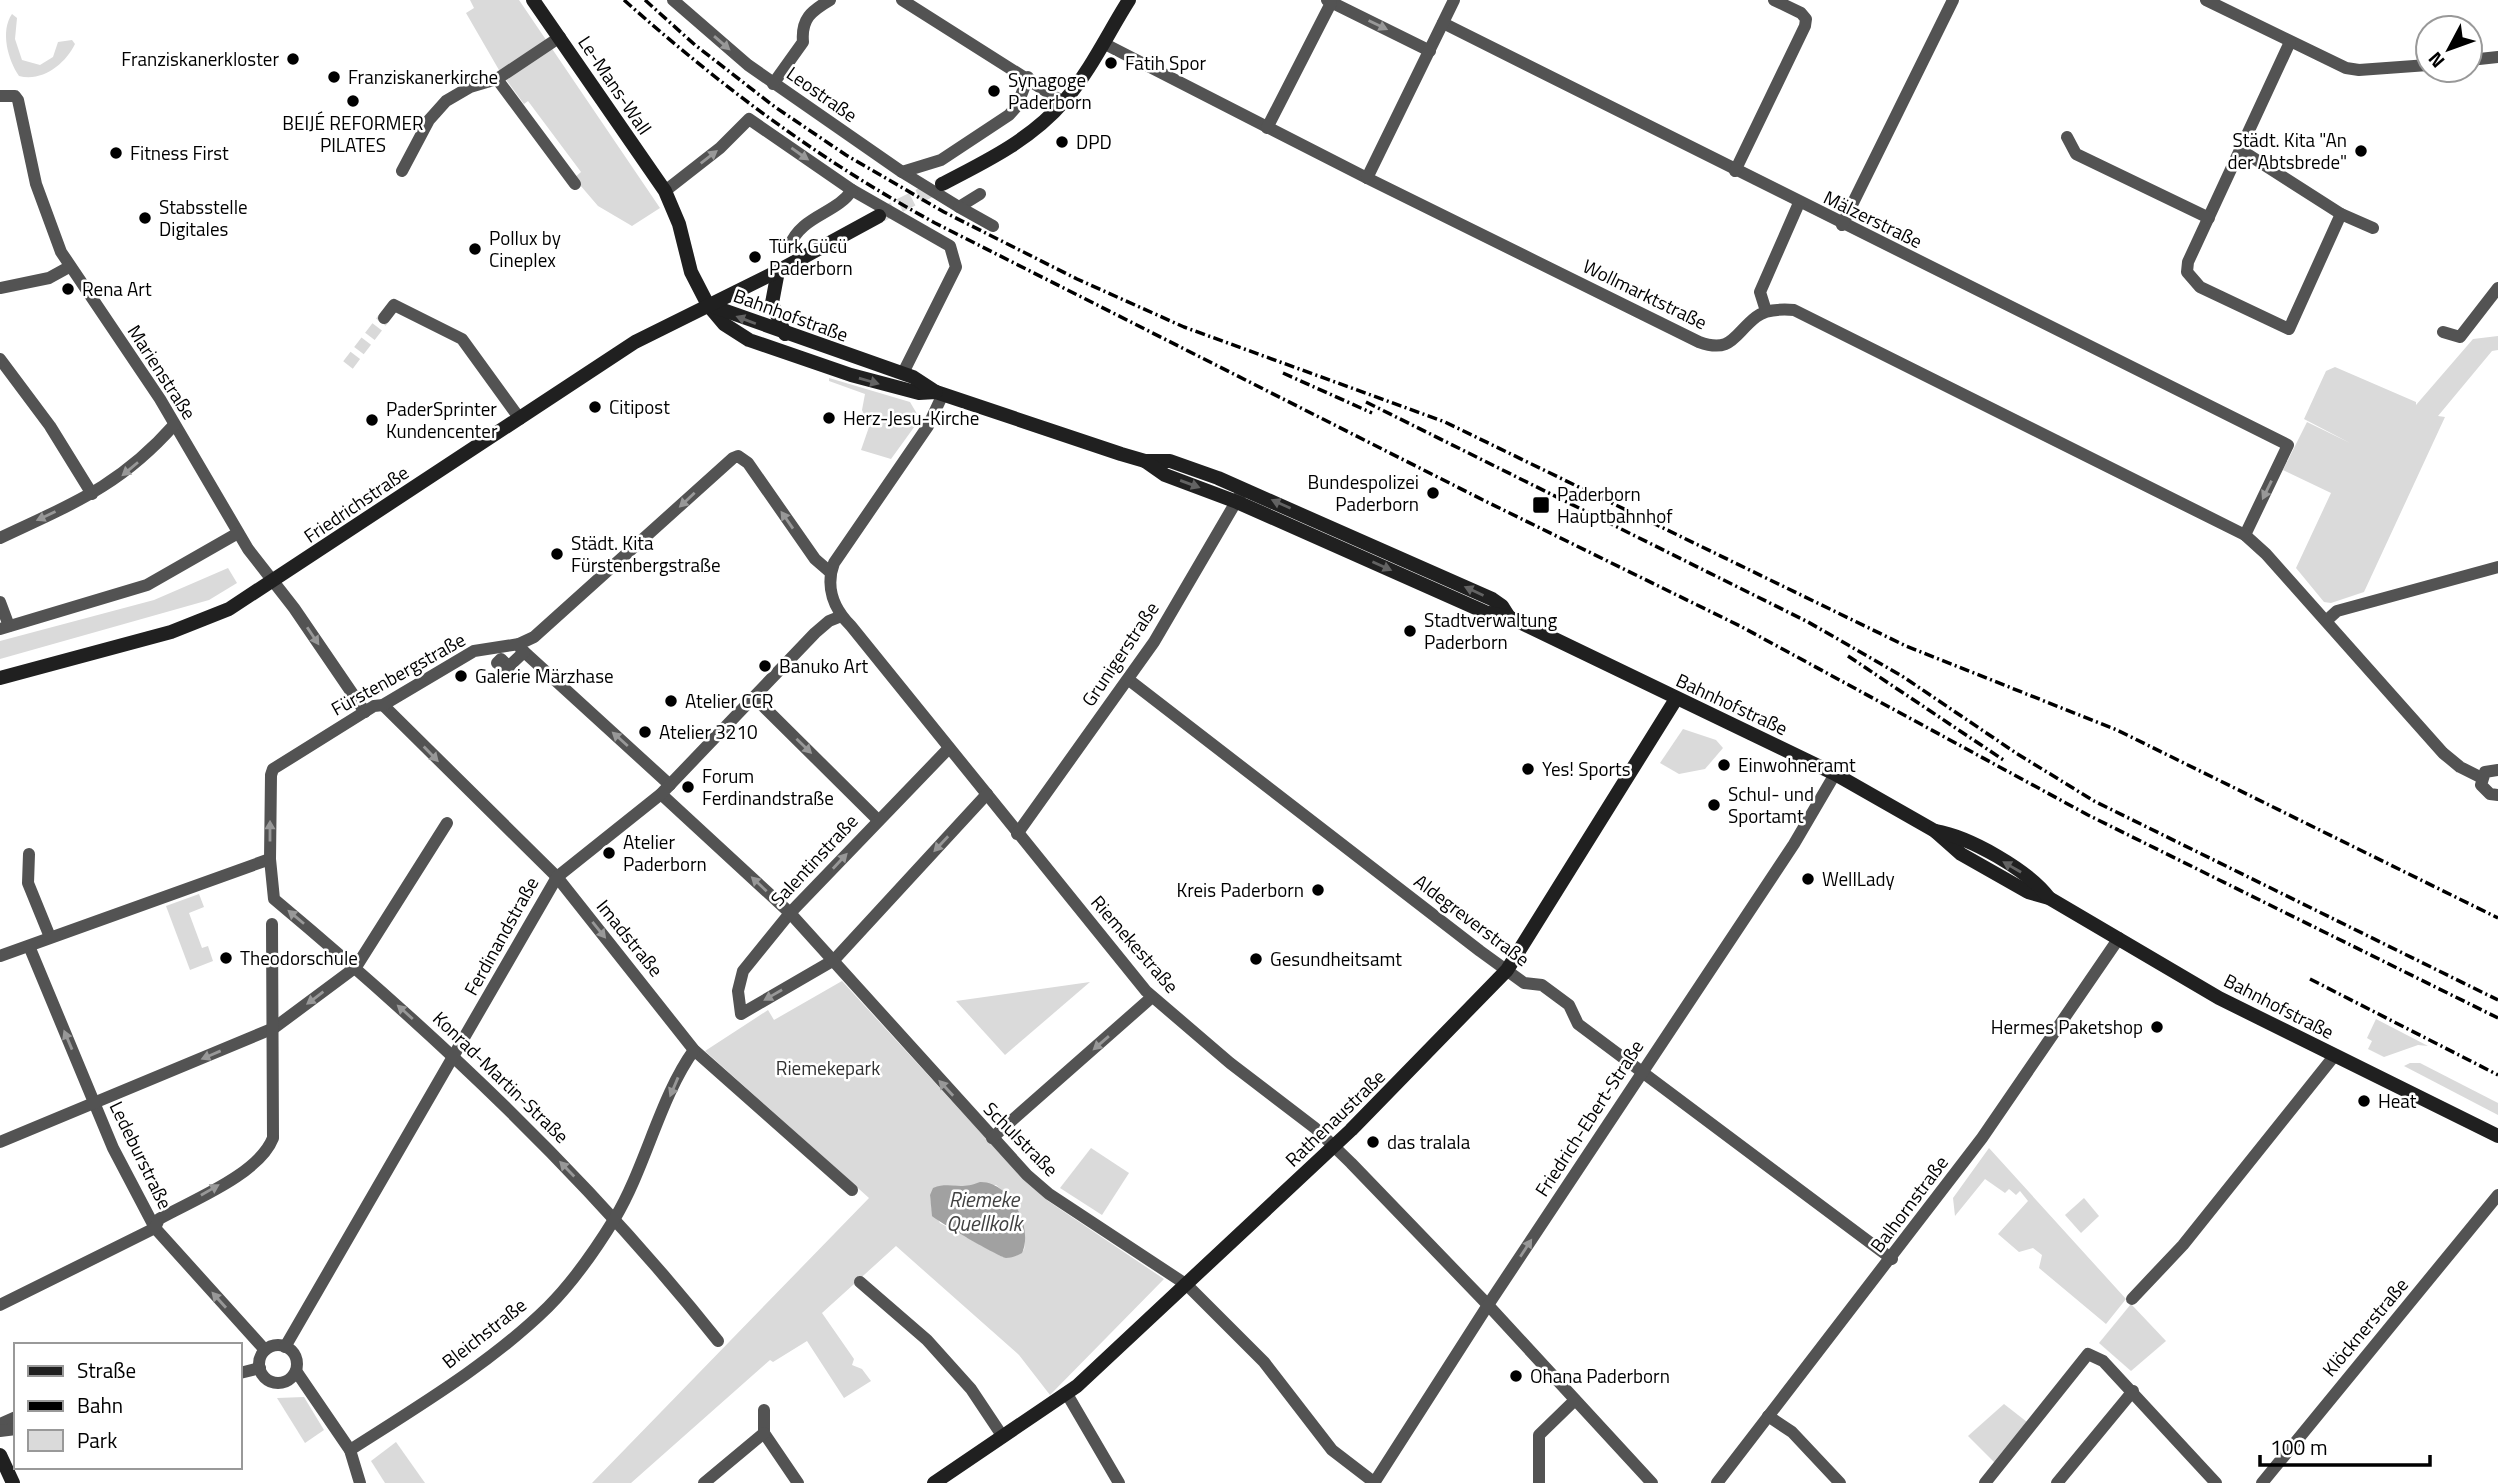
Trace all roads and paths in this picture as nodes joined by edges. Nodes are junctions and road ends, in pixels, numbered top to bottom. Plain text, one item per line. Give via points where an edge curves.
1 (533, 0) edge
2 (673, 0) edge
3 (830, 0) edge
4 (902, 0) edge
5 (1129, 0) edge
6 (1454, 0) edge
7 (1774, 0) edge
8 (1953, 0) edge
9 (2206, 0) edge
10 (1329, 1) edge
11 (1443, 23) junction
12 (560, 37) junction
13 (2290, 42) junction
14 (1103, 43) junction
15 (1430, 51) junction
16 (2414, 66) edge
17 (1028, 77) junction
18 (497, 79) junction
19 (773, 84) junction
20 (0, 96) edge
21 (1063, 102) junction
22 (1267, 128) junction
23 (2067, 137) dead end
24 (2241, 150) junction
25 (402, 171) dead end
26 (1735, 171) junction
27 (902, 172) junction
28 (1367, 178) junction
29 (575, 184) dead end
30 (942, 184) tunnel mouth
31 (852, 190) junction
32 (665, 191) junction
33 (980, 194) dead end
34 (1800, 203) junction
35 (959, 207) junction
36 (2341, 214) junction
37 (878, 216) tunnel mouth
38 (2209, 218) junction
39 (1842, 225) junction
40 (993, 226) dead end
41 (2373, 228) dead end
42 (789, 247) dead end
43 (69, 267) junction
44 (778, 271) junction
45 (0, 288) edge
46 (2498, 288) edge
47 (708, 305) junction
48 (1766, 311) junction
49 (384, 318) tunnel mouth
50 (2443, 331) dead end
51 (785, 334) junction
52 (0, 359) edge
53 (903, 373) junction
54 (939, 393) junction
55 (520, 419) junction
56 (174, 425) junction
57 (92, 494) junction
58 (1240, 495) junction
59 (238, 533) junction
60 (2245, 535) junction
61 (0, 538) edge
62 (2498, 567) edge
63 (830, 572) junction
64 (272, 582) junction
65 (0, 601) edge
66 (839, 617) junction
67 (2326, 621) junction
68 (4, 627) edge
69 (521, 648) junction
70 (503, 667) dead end
71 (0, 678) edge
72 (1129, 680) junction
73 (755, 698) junction
74 (1676, 699) junction
75 (383, 705) junction
76 (365, 712) junction
77 (949, 748) junction
78 (2498, 769) edge
79 (1835, 774) junction
80 (2482, 778) junction
81 (666, 790) junction
82 (987, 794) junction
83 (2497, 797) edge
84 (878, 820) junction
85 (447, 823) dead end
86 (1017, 834) junction
87 (29, 854) dead end
88 (270, 859) junction
89 (557, 877) junction
90 (274, 899) joint
91 (790, 913) junction
92 (272, 924) dead end
93 (50, 937) junction
94 (2119, 939) junction
95 (29, 946) junction
96 (0, 956) edge
97 (834, 960) junction
98 (356, 968) junction
99 (1507, 970) junction
100 (1152, 997) junction
101 (274, 1028) junction
102 (694, 1050) junction
103 (2335, 1055) junction
104 (455, 1056) junction
105 (1642, 1072) junction
106 (95, 1103) junction
107 (2498, 1136) edge
108 (992, 1138) junction
109 (0, 1142) edge
110 (1334, 1146) junction
111 (852, 1190) dead end
112 (2498, 1195) edge
113 (615, 1217) junction
114 (155, 1228) junction
115 (1892, 1259) junction
116 (860, 1282) dead end
117 (1187, 1285) junction
118 (2132, 1299) dead end
119 (0, 1305) edge
120 (1488, 1305) junction
121 (718, 1341) dead end
122 (285, 1347) junction
123 (265, 1350) junction
124 (260, 1368) junction
125 (296, 1371) junction
126 (242, 1372) edge
127 (2133, 1391) junction
128 (1067, 1394) junction
129 (1575, 1400) junction
130 (764, 1410) dead end
131 (1768, 1416) junction
132 (764, 1433) junction
133 (1003, 1437) junction
134 (350, 1450) junction
135 (0, 1455) edge
136 (13, 1483) edge
137 (360, 1483) edge
138 (704, 1483) edge
139 (798, 1483) edge
140 (934, 1483) edge
141 (1119, 1483) edge
142 (1375, 1483) edge
143 (1539, 1483) edge
144 (1652, 1483) edge
145 (1717, 1483) edge
146 (1840, 1483) edge
147 (1985, 1483) edge
148 (2057, 1483) edge
149 (2216, 1483) edge
150 (2262, 1483) edge

1 - 12 main road, Le-Mans-Wall
2 -> 19 street, Leostraße
3 - 19 street via 814,9 802,26 803,42
4 - 17 street
5 - 14 main road
6 - 11 street
7 - 26 street via 1801,13 1805,26
8 - 39 street
9 - 13 street
10 -> 15 street
10 - 22 street
11 - 15 street
11 - 26 street, Mälzerstraße
12 - 18 street
12 - 32 main road, Le-Mans-Wall
13 - 16 street via 2359,70
13 - 24 street
14 - 21 main road
14 - 22 street, Wollmarktstraße
15 - 28 street
17 - 21 street
17 - 27 street via 1009,115 941,160
18 - 25 street via 470,87 434,112
18 - 29 street
19 - 27 street, Leostraße
20 - 43 street, Marienstraße via 15,96 20,106 46,215
21 - 30 main road via 1022,139
22 - 28 street, Wollmarktstraße
23 - 38 street via 2076,154
24 - 36 street
24 - 38 street
26 - 34 street, Mälzerstraße
27 - 35 street, Leostraße
28 - 48 street, Wollmarktstraße via 1713,347 1736,338
32 -> 31 street via 749,119
31 - 42 street via 847,198 810,218
31 - 53 street via 950,246 956,267
32 - 47 main road, Le-Mans-Wall via 687,260
33 - 35 street
34 - 39 street, Mälzerstraße
34 - 48 street via 1760,292
35 - 40 street, Leostraße
36 - 38 street via 2289,329 2200,287 2191,278 2188,262
36 - 41 street
37 - 44 main road, Friedrichstraße
39 -> 60 street, Mälzerstraße via 2288,445
43 - 45 street via 49,278
43 - 56 street, Marienstraße
44 - 47 main road, Friedrichstraße
44 - 51 main road via 773,309
46 - 50 street via 2460,337
51 -> 47 main road, Bahnhofstraße
47 -> 54 main road, Bahnhofstraße via 734,333 749,340 886,385
47 - 55 main road, Friedrichstraße via 635,342
48 - 60 street via 1794,310
49 - 55 street via 394,305 462,339
51 - 53 main road, Bahnhofstraße
52 - 57 street via 50,426
53 - 54 main road, Bahnhofstraße
54 - 58 main road, Bahnhofstraße via 1145,461 1165,475
54 - 63 street via 928,426
55 - 64 main road, Friedrichstraße
56 -> 57 street via 129,471
56 - 59 street, Marienstraße
57 -> 61 street
58 - 72 street, Grunigerstraße
58 - 74 main road, Bahnhofstraße
59 - 64 street, Marienstraße
59 - 68 street via 148,585
60 - 67 street
62 - 67 street via 2337,611
63 - 66 street, Riemekestraße
63 -> 69 street, Fürstenbergstraße via 815,559 748,463 738,456
64 - 71 main road, Friedrichstraße via 229,609 171,632
64 -> 76 street
65 - 68 street
66 - 73 street, Ferdinandstraße via 829,621
66 - 77 street, Riemekestraße
67 - 80 street via 2450,760
69 - 70 street, Fürstenbergstraße
69 - 75 street, Fürstenbergstraße via 474,651
81 -> 69 street, Schulstraße
72 - 86 street, Grunigerstraße
72 - 99 street, Aldegreverstraße
73 - 81 street, Ferdinandstraße
73 -> 84 street
74 - 79 main road, Bahnhofstraße
74 - 99 main road, Rathenaustraße
75 - 76 street, Fürstenbergstraße
75 -> 89 street, Imadstraße
88 -> 76 street, Fürstenbergstraße via 273,769
77 - 82 street, Riemekestraße
77 - 84 street, Salentinstraße
78 - 80 street
79 - 94 main road, Bahnhofstraße via 1935,831 1961,854
79 - 105 street, Friedrich-Ebert-Straße via 1794,844
80 - 83 street via 2484,791
81 - 89 street, Ferdinandstraße
91 -> 81 street, Schulstraße
82 - 86 street, Riemekestraße
82 -> 97 street
91 -> 84 street, Salentinstraße
85 - 98 street
86 - 100 street, Riemekestraße
87 - 93 street via 28,883
88 - 90 street, Fürstenbergstraße
88 - 93 street
89 -> 102 street, Imadstraße
89 - 104 street, Ferdinandstraße
98 -> 90 street, Konrad-Martin-Straße
91 - 97 street, Schulstraße
97 -> 91 street, Salentinstraße via 741,1014 738,991 743,971
92 - 101 street
93 - 95 street
94 - 103 main road, Bahnhofstraße via 2221,999
94 - 115 street, Balhornstraße via 1982,1139
95 - 96 street
106 -> 95 street, Ledeburstraße
108 -> 97 street, Schulstraße
98 -> 101 street
104 -> 98 street, Konrad-Martin-Straße
99 - 105 street, Aldegreverstraße via 1524,983 1542,985 1569,1005 1578,1024
99 - 110 main road, Rathenaustraße
100 -> 108 street
100 - 110 street, Riemekestraße
101 -> 106 street
114 -> 101 street via 159,1220 249,1168 268,1150 273,1138
102 - 111 street, Imadstraße
102 -> 113 street, Bleichstraße
103 - 107 main road, Bahnhofstraße
103 - 118 street via 2183,1245
113 -> 104 street, Konrad-Martin-Straße
104 - 122 street, Ferdinandstraße
105 - 115 street, Aldegreverstraße
120 -> 105 street, Friedrich-Ebert-Straße
106 - 109 street
106 - 114 street, Ledeburstraße
108 - 117 street, Schulstraße via 1049,1194
110 - 117 main road, Rathenaustraße
110 - 120 street, Riemekestraße
112 - 150 street, Klöcknerstraße
113 - 121 street
113 - 134 street, Bleichstraße via 580,1269 529,1325
114 - 119 street
123 -> 114 street, Ledeburstraße
115 - 131 street, Balhornstraße
116 - 133 street via 927,1340 971,1389
117 - 128 main road, Rathenaustraße
117 - 142 street, Schulstraße via 1264,1362 1332,1450
120 - 129 street, Riemekestraße
120 - 142 street, Friedrich-Ebert-Straße
122 - 123 street
122 - 125 street via 296,1357
123 - 124 street
124 - 125 street via 267,1379 278,1383 289,1380
124 - 126 street
125 - 134 street
127 - 147 street via 2104,1361 2088,1354
127 - 148 street
127 - 149 street
128 - 133 main road, Rathenaustraße
128 - 141 street
129 - 143 street via 1539,1435
129 - 144 street, Riemekestraße
130 - 132 street
131 - 145 street, Balhornstraße
131 - 146 street via 1791,1432
132 - 138 street
132 - 139 street
133 - 140 main road, Rathenaustraße
134 - 137 street
135 - 136 main road

